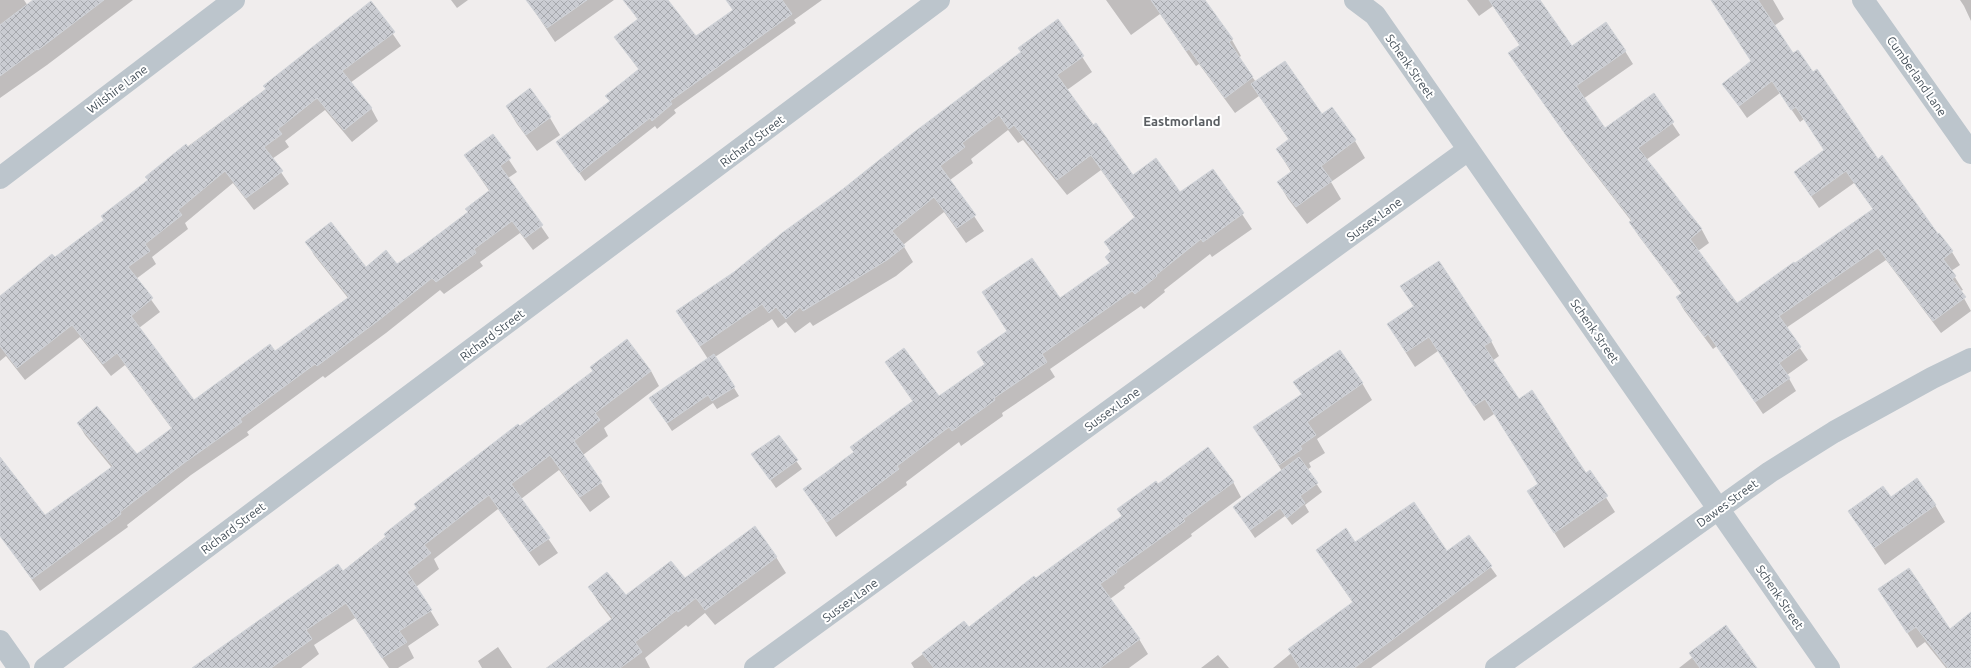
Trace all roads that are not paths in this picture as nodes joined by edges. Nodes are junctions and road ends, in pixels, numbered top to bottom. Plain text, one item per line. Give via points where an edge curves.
1 (234, 0) edge
2 (939, 0) edge
3 (1355, 0) edge
4 (1863, 0) edge
5 (1468, 150) junction
6 (1971, 153) edge
7 (0, 178) edge
8 (1971, 359) edge
9 (1719, 509) junction
10 (0, 641) edge
11 (19, 668) edge
12 (45, 668) edge
13 (755, 668) edge
14 (1496, 668) edge
15 (1829, 668) edge

1 - 7 street, Wilshire Lane
2 - 12 street, Richard Street
3 - 5 street, Schenk Street via 1375,15
4 - 6 street, Cumberland Lane
5 - 9 street, Schenk Street
5 - 13 street, Sussex Lane
8 - 9 street, Dawes Street via 1834,432 1770,472
9 - 14 street, Dawes Street
9 - 15 street, Schenk Street
10 - 11 street

